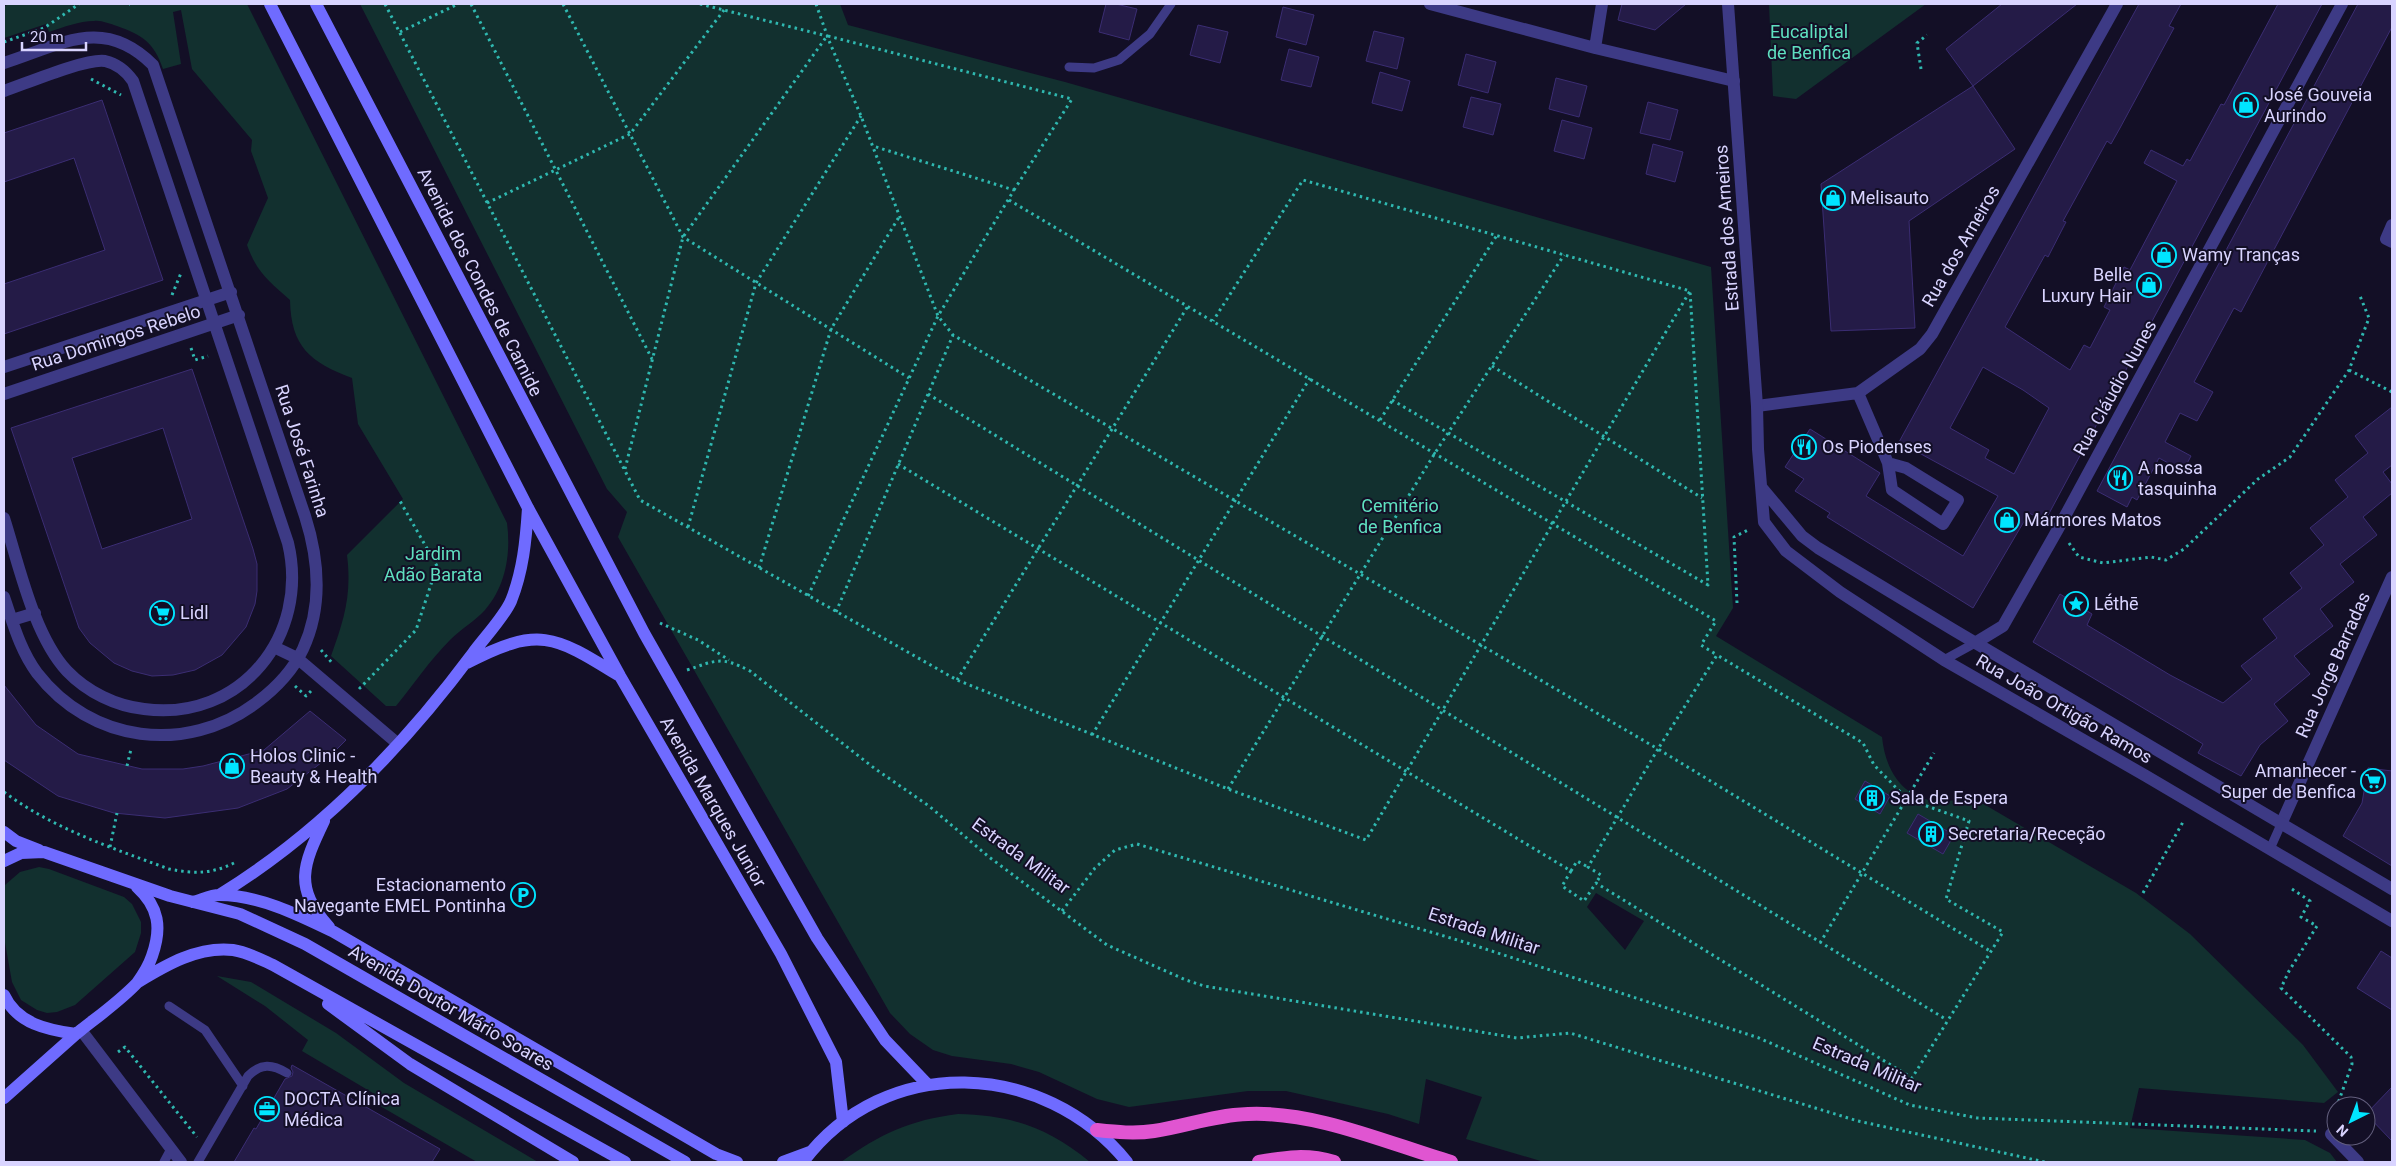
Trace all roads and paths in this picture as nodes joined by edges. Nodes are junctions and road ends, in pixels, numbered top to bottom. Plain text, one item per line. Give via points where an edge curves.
1 (79, 4) edge
2 (270, 4) edge
3 (316, 4) edge
4 (385, 4) edge
5 (458, 4) edge
6 (471, 4) edge
7 (563, 4) edge
8 (700, 4) edge
9 (816, 4) edge
10 (1171, 4) edge
11 (1430, 4) edge
12 (1602, 4) edge
13 (1728, 4) edge
14 (2117, 4) edge
15 (2342, 4) edge
16 (724, 10) junction
17 (400, 32) junction
18 (1927, 35) dead end
19 (828, 36) junction
20 (4, 42) edge
21 (1595, 48) junction
22 (4, 64) edge
23 (1069, 67) dead end
24 (1921, 69) dead end
25 (1734, 81) junction
26 (4, 91) edge
27 (861, 116) junction
28 (630, 134) junction
29 (873, 146) junction
30 (556, 170) junction
31 (1014, 190) junction
32 (1008, 200) junction
33 (488, 203) junction
34 (899, 216) junction
35 (2392, 225) edge
36 (1497, 235) junction
37 (683, 237) junction
38 (2392, 242) edge
39 (1564, 255) junction
40 (756, 283) junction
41 (1690, 291) junction
42 (231, 292) junction
43 (2360, 296) dead end
44 (207, 300) junction
45 (1188, 306) junction
46 (239, 316) junction
47 (938, 316) junction
48 (1213, 321) junction
49 (215, 323) junction
50 (831, 329) junction
51 (953, 335) junction
52 (652, 359) junction
53 (1492, 366) junction
54 (4, 368) edge
55 (2349, 370) junction
56 (909, 378) junction
57 (1310, 378) junction
58 (2392, 392) edge
59 (1858, 393) junction
60 (4, 394) edge
61 (928, 394) junction
62 (1392, 400) junction
63 (1758, 406) junction
64 (1380, 420) junction
65 (1112, 428) junction
66 (1448, 433) junction
67 (1604, 437) junction
68 (1435, 453) junction
69 (1888, 463) junction
70 (898, 464) junction
71 (625, 469) junction
72 (1077, 486) junction
73 (1762, 488) junction
74 (1703, 499) junction
75 (1235, 500) junction
76 (400, 501) dead end
77 (1566, 502) junction
78 (528, 508) junction
79 (4, 518) edge
80 (1764, 522) junction
81 (1553, 523) junction
82 (688, 527) junction
83 (2058, 529) junction
84 (1038, 548) junction
85 (1199, 560) junction
86 (759, 568) junction
87 (1361, 574) junction
88 (614, 577) joint
89 (2392, 577) edge
90 (808, 596) junction
91 (4, 597) edge
92 (1737, 603) dead end
93 (35, 612) junction
94 (836, 612) junction
95 (12, 620) junction
96 (660, 623) dead end
97 (1160, 623) junction
98 (1322, 636) junction
99 (305, 642) junction
100 (1975, 643) junction
101 (1481, 645) junction
102 (274, 647) junction
103 (1717, 655) junction
104 (297, 658) junction
105 (730, 660) junction
106 (1944, 660) junction
107 (333, 665) junction
108 (463, 666) junction
109 (340, 670) dead end
110 (687, 670) dead end
111 (284, 676) junction
112 (620, 676) junction
113 (322, 679) junction
114 (957, 680) junction
115 (353, 682) dead end
116 (1284, 698) junction
117 (1442, 710) junction
118 (1092, 735) junction
119 (397, 743) junction
120 (1658, 748) junction
121 (1934, 753) dead end
122 (1406, 772) junction
123 (1228, 789) junction
124 (4, 792) edge
125 (1907, 800) junction
126 (117, 813) dead end
127 (327, 816) junction
128 (1617, 818) junction
129 (2183, 822) dead end
130 (2282, 822) junction
131 (4, 832) edge
132 (110, 847) junction
133 (2270, 848) junction
134 (44, 852) junction
135 (241, 860) dead end
136 (4, 861) edge
137 (1588, 867) junction
138 (1571, 871) junction
139 (1862, 873) junction
140 (1596, 882) junction
141 (131, 883) junction
142 (2292, 889) dead end
143 (2392, 889) edge
144 (2143, 893) dead end
145 (218, 895) junction
146 (192, 902) junction
147 (1062, 911) junction
148 (2392, 921) edge
149 (334, 932) junction
150 (1820, 943) junction
151 (1990, 951) junction
152 (292, 977) junction
153 (138, 982) junction
154 (4, 995) edge
155 (169, 1006) dead end
156 (1947, 1020) junction
157 (79, 1032) junction
158 (106, 1062) junction
159 (287, 1073) dead end
160 (928, 1085) junction
161 (242, 1086) junction
162 (2341, 1096) edge
163 (4, 1098) edge
164 (843, 1122) junction
165 (1097, 1130) junction
166 (2326, 1133) edge
167 (2343, 1146) edge
168 (170, 1149) junction
169 (206, 1149) junction
170 (806, 1157) edge
171 (164, 1162) edge
172 (181, 1162) edge
173 (198, 1162) edge
174 (573, 1162) edge
175 (624, 1162) edge
176 (685, 1162) edge
177 (737, 1162) edge
178 (783, 1162) edge
179 (1127, 1162) edge
180 (1260, 1162) edge
181 (1334, 1162) edge
182 (1451, 1162) edge
183 (2045, 1162) edge
184 (2358, 1162) edge

1 - 20 path via 44,28
2 - 78 main road
3 - 88 main road, Avenida dos Condes de Carnide
4 - 17 path
5 - 17 path
6 - 30 path
7 - 28 path
8 - 16 path
9 - 19 path
10 - 23 lane via 1150,34 1119,60 1094,68
11 - 21 street
12 - 21 street
13 - 25 street, Estrada dos Arneiros
14 - 59 street, Rua dos Arneiros via 1932,334 1920,348
15 - 83 street, Rua Cláudio Nunes
16 - 19 path
16 - 28 path
17 - 33 path
18 - 24 path via 1917,43
19 - 27 path
19 - 31 path via 1072,99
19 - 37 path
21 - 25 street
22 - 42 street, Rua José Farinha via 77,40 100,36 130,45 153,65
25 - 63 street, Estrada dos Arneiros
26 - 44 street via 96,61 113,63 128,74 137,90
27 - 29 path
27 - 40 path
28 - 30 path
28 - 37 path
29 - 31 path
29 - 34 path
30 - 33 path
30 - 52 path
31 - 32 path
32 - 45 path
32 - 47 path
33 - 71 path
34 - 47 path
34 - 50 path
35 - 38 street via 2386,239
36 - 39 path
36 - 48 path via 1303,180
36 - 62 path
37 - 40 path
37 - 52 path
39 - 41 path
39 - 53 path
40 - 50 path
40 - 82 path
41 - 67 path
41 - 74 path
42 - 44 street, Rua Domingos Rebelo
42 - 46 street, Rua José Farinha
43 - 55 path via 2369,318
44 - 49 street
44 - 54 street, Rua Domingos Rebelo
45 - 48 path
45 - 65 path
46 - 49 street, Rua Domingos Rebelo
46 - 99 street, Rua José Farinha via 313,540 318,578 316,603
47 - 51 path
47 - 56 path
48 - 57 path
49 - 60 street, Rua Domingos Rebelo
49 - 102 street via 292,558 290,609
50 - 56 path
50 - 86 path
51 - 61 path
51 - 65 path
52 - 71 path
53 - 66 path
53 - 67 path
55 - 58 path
55 - 83 path via 2290,457 2258,479 2184,549 2166,560 2151,557 2103,563 2079,557
56 - 90 path
57 - 64 path
57 - 75 path
59 - 63 street, Rua dos Arneiros
59 - 69 street
61 - 70 path
61 - 72 path
62 - 64 path
62 - 66 path
63 - 73 street, Estrada dos Arneiros
64 - 68 path
65 - 72 path
65 - 75 path
66 - 68 path
66 - 77 path
67 - 74 path
67 - 77 path
68 - 81 path
68 - 87 path
69 - 69 street via 1892,490 1943,524 1958,500 1906,468
70 - 84 path
70 - 94 path
71 - 82 path via 640,500
72 - 84 path
72 - 85 path
73 - 80 street
73 - 100 street, Rua João Ortigão Ramos via 1802,536
74 - 77 path via 1708,586
75 - 85 path
75 - 87 path
76 - 115 path via 437,566 416,630 360,688
77 - 81 path
78 - 108 main road via 526,551 511,602
78 - 112 main road, Avenida Marques Junior
79 - 93 street
80 - 92 path via 1734,537
80 - 106 street, Rua João Ortigão Ramos via 1786,551 1806,567
81 - 101 path
81 - 103 path via 1716,620 1702,645
82 - 86 path
83 - 100 street, Rua Cláudio Nunes via 2003,626
84 - 97 path
84 - 114 path
85 - 97 path
85 - 98 path
86 - 90 path
87 - 98 path
87 - 101 path
88 - 160 main road, Avenida Marques Junior via 817,938 884,1040
89 - 130 street, Rua Jorge Barradas
90 - 94 path
91 - 95 street, Rua José Farinha
93 - 95 street
93 - 102 street via 47,642 68,671 102,696 134,708 176,710 219,698 249,678
94 - 114 path
95 - 111 street, Rua José Farinha via 28,660 50,688 84,714 134,733 181,734 223,723 245,712
96 - 105 path, Estrada Militar via 698,640
97 - 116 path
97 - 118 path
98 - 116 path
98 - 117 path
99 - 104 street, Rua José Farinha
99 - 107 path via 320,648
100 - 106 lane
100 - 130 street, Rua João Ortigão Ramos
101 - 117 path
101 - 120 path
102 - 104 street
103 - 120 path
103 - 125 path via 1863,743 1874,765
104 - 111 street, Rua José Farinha
104 - 113 street
105 - 110 path via 717,660
105 - 147 path, Estrada Militar via 750,671 874,768 929,806 989,857
106 - 133 street, Rua João Ortigão Ramos
107 - 109 path
107 - 113 path
108 - 112 main road via 517,641 543,639 566,644
108 - 119 main road
111 - 113 path via 306,696
112 - 164 main road, Avenida Marques Junior via 781,954 836,1062
113 - 119 street
114 - 118 path
116 - 122 path
116 - 123 path
117 - 122 path
117 - 128 path
118 - 123 path
119 - 127 main road
120 - 128 path
120 - 139 path
121 - 125 path
122 - 123 path via 1366,840
122 - 138 path
124 - 132 path via 41,817
125 - 139 path
125 - 151 path via 1969,821 1946,899 2003,932
126 - 132 path
127 - 145 main road via 260,868
127 - 149 main road via 310,849 305,890
128 - 137 path
128 - 150 path
129 - 144 path
130 - 133 lane
130 - 143 street, Rua João Ortigão Ramos
131 - 134 main road, Avenida Doutor Mário Soares via 16,841
132 - 135 path via 186,872 216,872
133 - 148 street, Rua João Ortigão Ramos
134 - 136 main road via 21,853
134 - 141 main road, Avenida Doutor Mário Soares
137 - 138 path via 1577,861
137 - 140 path via 1601,875
138 - 140 path via 1562,886 1584,901
139 - 150 path
139 - 151 path
140 - 156 path via 1912,1078
141 - 146 main road, Avenida Doutor Mário Soares
141 - 153 main road via 147,896 158,918 156,946
142 - 162 path via 2310,900 2301,917 2317,926 2282,988 2352,1057
145 - 146 main road
145 - 149 main road via 272,905
146 - 176 main road, Avenida Doutor Mário Soares via 240,914 305,944
147 - 166 path, Estrada Militar via 1095,868 1115,850 1137,844 1464,942 1759,1038 1910,1105 1977,1118 2308,1129
147 - 183 path via 1107,945 1204,986 1517,1038 1570,1033 1858,1121
149 - 177 main road via 716,1154
150 - 156 path
151 - 156 path
152 - 153 main road via 251,955 232,950 202,952 180,959
152 - 174 main road via 410,1064
152 - 175 main road
153 - 157 main road
154 - 157 main road via 7,1003 32,1025
155 - 161 lane via 205,1030
157 - 158 street
157 - 163 main road
158 - 168 street
158 - 169 path via 125,1047
159 - 161 lane via 264,1065 255,1069
160 - 164 main road via 898,1092
160 - 165 main road via 973,1082 1018,1089 1060,1105
161 - 169 lane
164 - 170 main road
165 - 179 main road
165 - 182 highway via 1154,1131 1202,1119 1284,1114 1323,1122
167 - 184 street
168 - 171 lane
168 - 172 street
169 - 173 lane
170 - 178 main road
180 - 181 highway via 1294,1156 1313,1156

